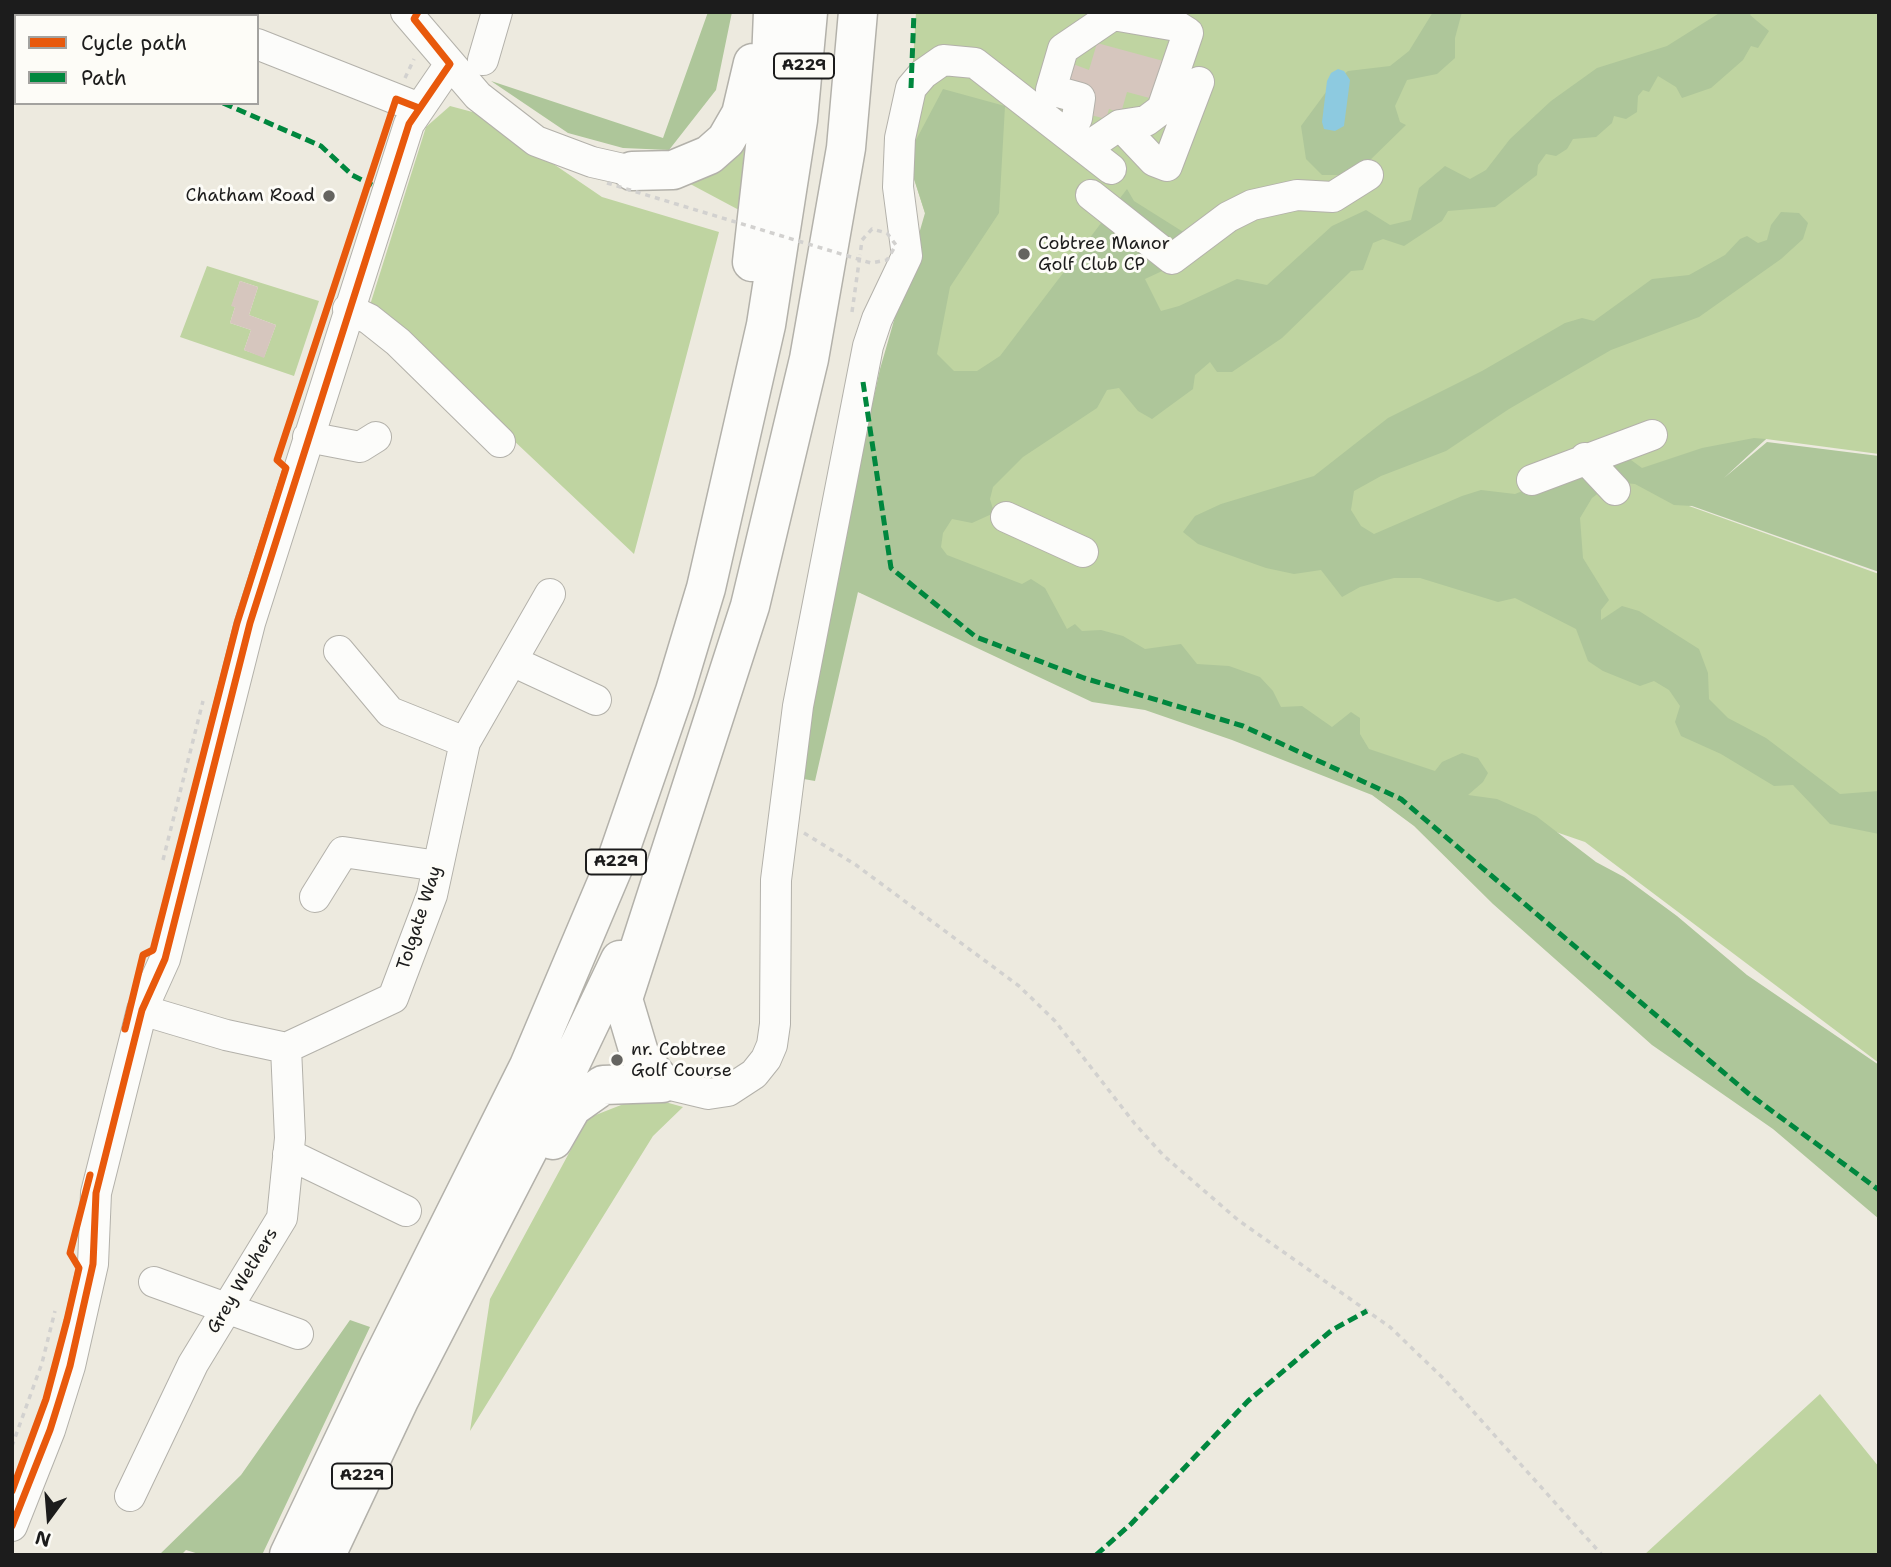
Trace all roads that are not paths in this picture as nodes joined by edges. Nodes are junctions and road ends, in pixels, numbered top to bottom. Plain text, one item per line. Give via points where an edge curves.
1 (497, 12) edge
2 (759, 12) edge
3 (773, 12) edge
4 (808, 12) edge
5 (858, 12) edge
6 (1111, 14) edge
7 (413, 15) edge
8 (259, 45) edge
9 (484, 60) dead end
10 (450, 64) junction
11 (1199, 82) dead end
12 (407, 104) junction
13 (1120, 125) junction
14 (1077, 142) junction
15 (1111, 169) dead end
16 (1368, 175) dead end
17 (620, 177) joint
18 (1091, 195) dead end
19 (348, 309) junction
20 (1653, 435) dead end
21 (308, 436) junction
22 (376, 437) dead end
23 (500, 442) dead end
24 (1585, 458) junction
25 (1532, 480) dead end
26 (1615, 490) dead end
27 (1006, 517) dead end
28 (723, 518) junction
29 (1083, 552) dead end
30 (550, 594) dead end
31 (339, 651) dead end
32 (512, 661) junction
33 (596, 700) dead end
34 (465, 742) junction
35 (679, 824) junction
36 (438, 866) junction
37 (315, 897) dead end
38 (142, 1010) junction
39 (286, 1048) junction
40 (662, 1083) junction
41 (288, 1154) junction
42 (406, 1211) dead end
43 (154, 1282) dead end
44 (226, 1310) junction
45 (298, 1334) dead end
46 (400, 1398) junction
47 (130, 1496) dead end
48 (12, 1525) edge
49 (289, 1555) edge
50 (326, 1555) edge

1 - 9 street
2 - 17 highway via 752,79 741,114 726,140 709,155 673,170
3 - 28 highway via 769,111
4 - 28 highway, A229 via 798,120 766,325
5 - 35 highway, A229 via 846,148 809,359 750,606
6 - 13 street via 1177,26 1188,33 1162,109 1146,121
6 - 14 street via 1063,50 1051,90 1080,98
7 - 10 street
8 - 12 street
10 - 12 street
10 - 17 street via 478,96 536,141
11 - 13 street via 1171,169 1154,161
12 - 19 street via 409,124
13 - 14 street
14 - 15 street
14 - 40 street via 975,63 943,60 911,88 900,138 898,187 907,256 868,346 798,706 776,880 775,1024 766,1059 754,1074 728,1091 708,1094
16 - 18 street via 1333,197 1297,195 1252,205 1172,259
19 - 21 street
19 - 23 street via 398,342
20 - 24 street
21 - 22 street via 360,447
21 - 38 street via 243,650 165,959
24 - 25 street
24 - 26 street
27 - 29 street
28 - 49 highway, A229 via 670,704 618,856 575,961 529,1066
30 - 32 street, Tolgate Way
31 - 34 street via 390,712
32 - 33 street
32 - 34 street, Tolgate Way
34 - 36 street, Tolgate Way
35 - 40 highway via 623,999 640,1056
35 - 46 highway, A229 via 644,909 544,1119
36 - 37 street via 343,852
36 - 39 street, Tolgate Way via 432,895 393,998
38 - 39 street
38 - 48 street via 96,1193 93,1264 70,1366
39 - 41 street, Grey Wethers
40 - 46 highway via 603,1085 572,1107 467,1296
41 - 42 street
41 - 44 street, Grey Wethers via 282,1218
43 - 44 street
44 - 45 street
44 - 47 street, Grey Wethers via 193,1364
46 - 50 highway, A229

